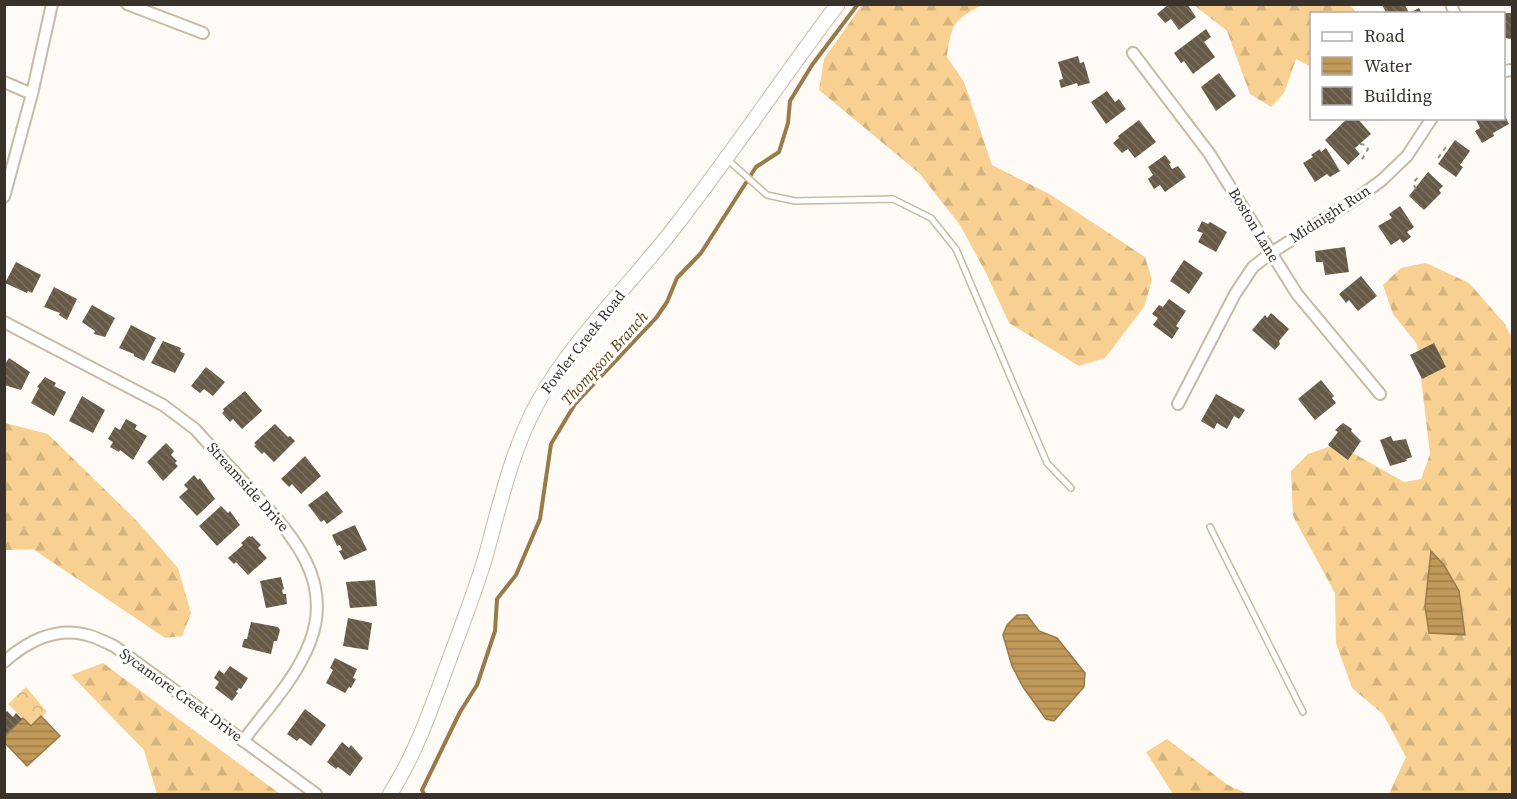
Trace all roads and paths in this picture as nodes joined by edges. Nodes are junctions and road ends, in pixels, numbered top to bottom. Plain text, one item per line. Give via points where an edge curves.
1 (52, 4) edge
2 (127, 4) edge
3 (838, 4) edge
4 (203, 33) dead end
5 (1133, 53) dead end
6 (4, 82) edge
7 (32, 94) junction
8 (1431, 120) edge
9 (1360, 144) dead end
10 (1449, 150) dead end
11 (726, 158) junction
12 (1438, 158) dead end
13 (1361, 161) dead end
14 (1418, 177) dead end
15 (1416, 189) dead end
16 (4, 197) edge
17 (1271, 252) junction
18 (4, 322) edge
19 (1380, 394) dead end
20 (1178, 404) dead end
21 (1071, 488) dead end
22 (1210, 527) dead end
23 (4, 662) edge
24 (1304, 712) dead end
25 (243, 741) junction
26 (316, 795) edge
27 (390, 795) edge

1 - 7 street
2 - 4 street
3 - 11 main road, Fowler Creek Road
5 - 17 street, Boston Lane via 1209,153
6 - 7 street
7 - 16 street
8 - 17 street, Midnight Run via 1407,156 1382,180
9 - 13 path via 1368,149
10 - 12 path via 1446,147
11 - 21 lane via 767,195 795,201 893,199 931,218 956,249 1047,464
11 - 27 main road, Fowler Creek Road via 673,230 573,351 538,402 521,436 485,557 432,706
14 - 15 path via 1413,183
17 - 19 street, Boston Lane via 1297,294
17 - 20 street, Midnight Run via 1244,277
18 - 25 street, Streamside Drive via 179,415 275,516 299,548 314,586 316,615 311,641 294,672
22 - 24 lane
23 - 25 street, Sycamore Creek Drive via 44,636 85,634 114,646
25 - 26 street, Sycamore Creek Drive

